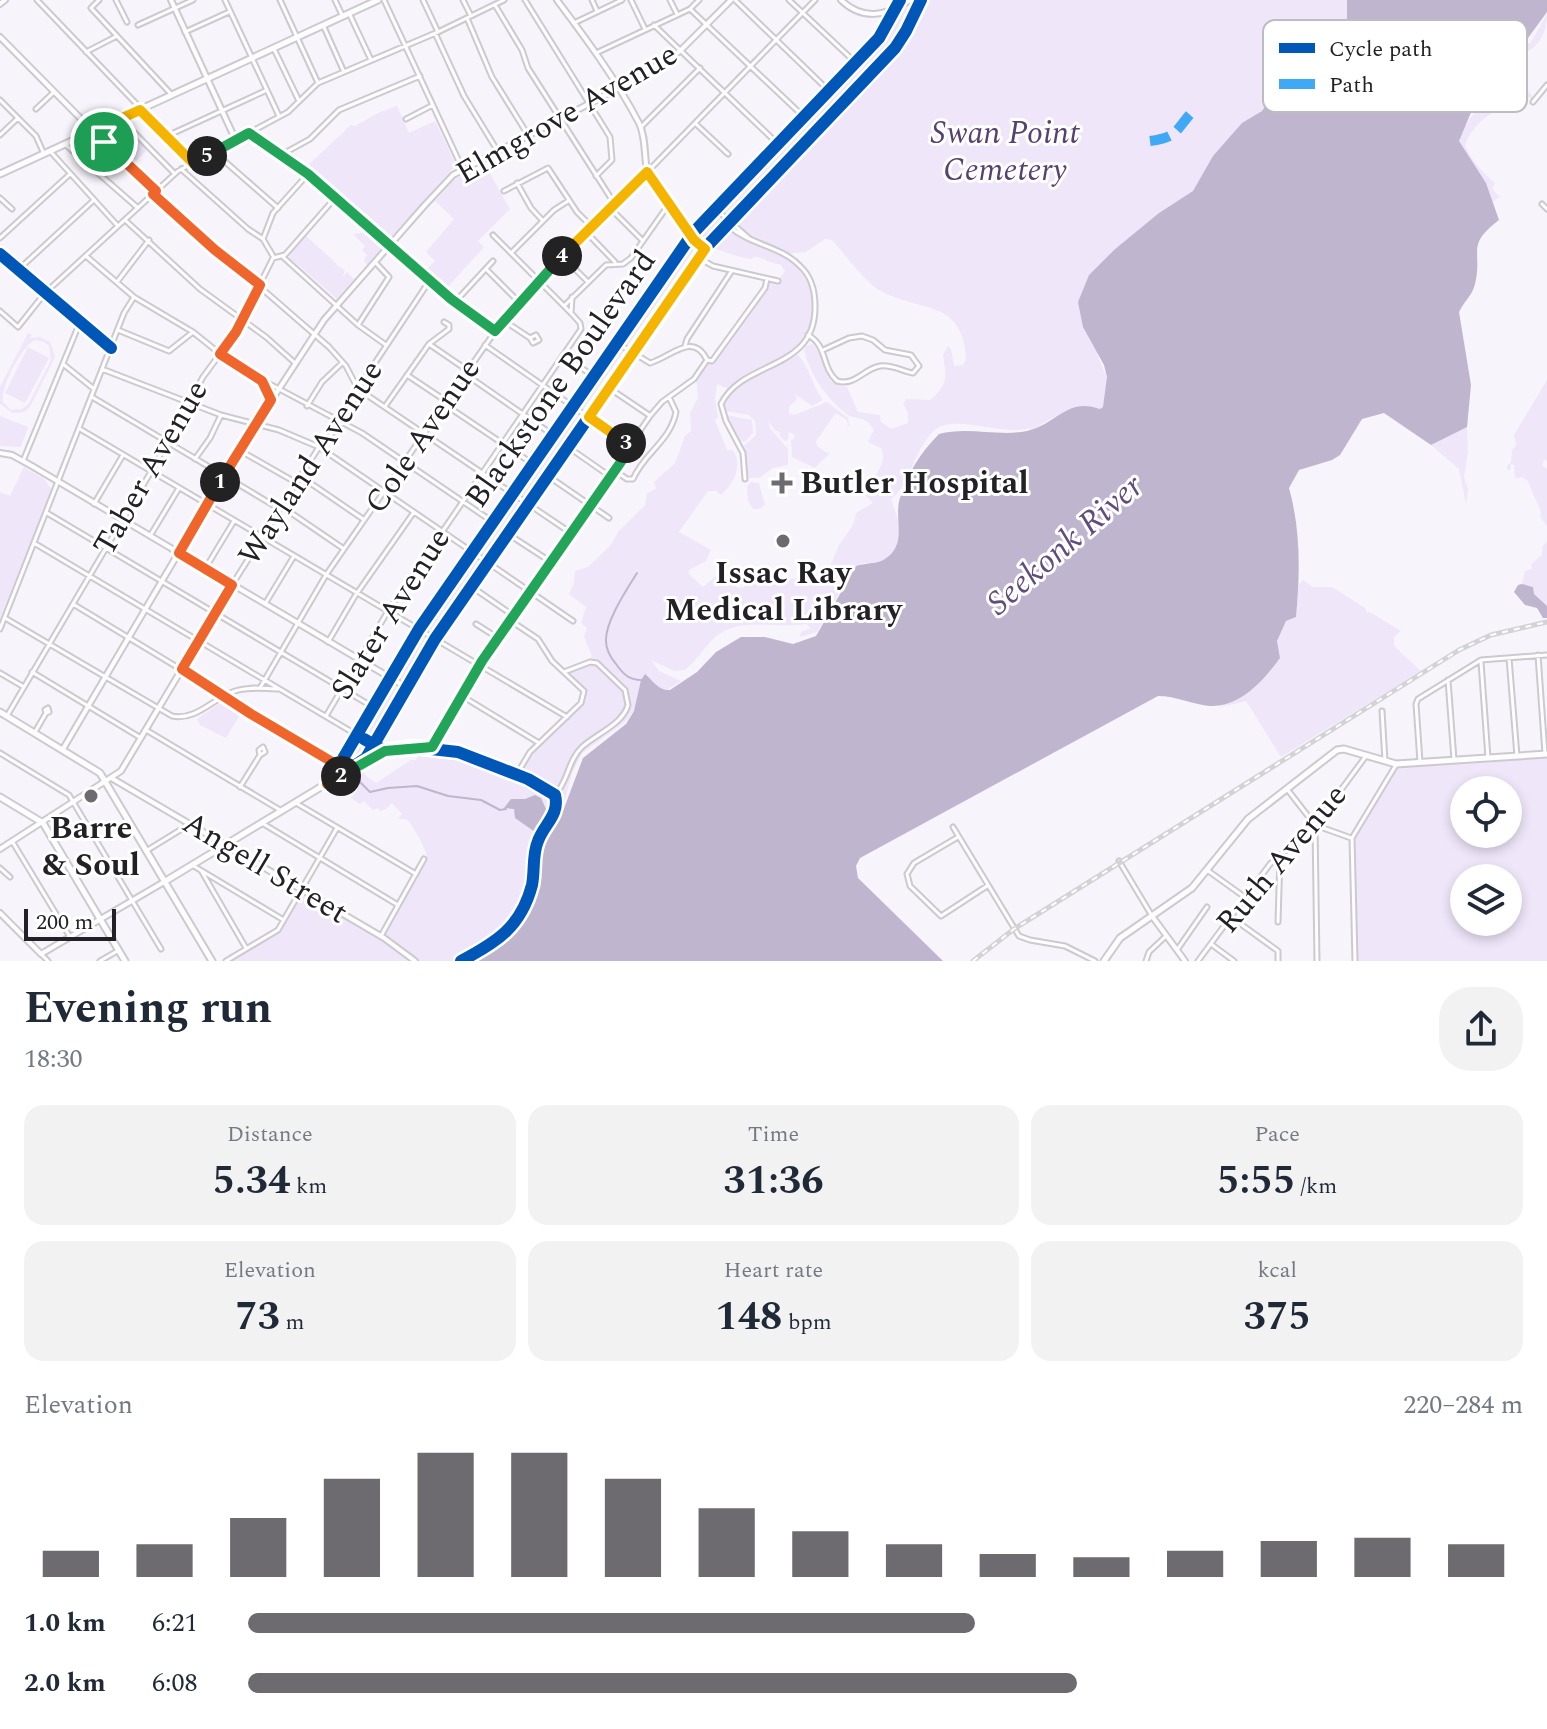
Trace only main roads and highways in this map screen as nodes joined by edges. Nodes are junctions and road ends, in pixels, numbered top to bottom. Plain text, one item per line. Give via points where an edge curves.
1 (378, 0) edge
2 (900, 0) edge
3 (921, 0) edge
4 (0, 174) edge
5 (0, 712) edge
6 (7, 716) junction
7 (0, 724) edge
8 (1546, 754) edge
9 (327, 784) junction
10 (0, 797) edge
11 (164, 882) junction
12 (211, 960) edge
13 (125, 961) edge
14 (1104, 961) edge

1 - 4 main road
2 - 9 main road, Blackstone Boulevard via 879,38 691,236 419,629
3 - 9 main road, Blackstone Boulevard via 895,48 705,249 435,639 362,762
5 - 6 main road
6 - 7 main road
6 - 11 main road via 94,767
8 - 14 main road via 1396,764 1337,750 1244,823 1192,888 1117,941
9 - 11 main road
10 - 13 main road via 41,822
11 - 12 main road

